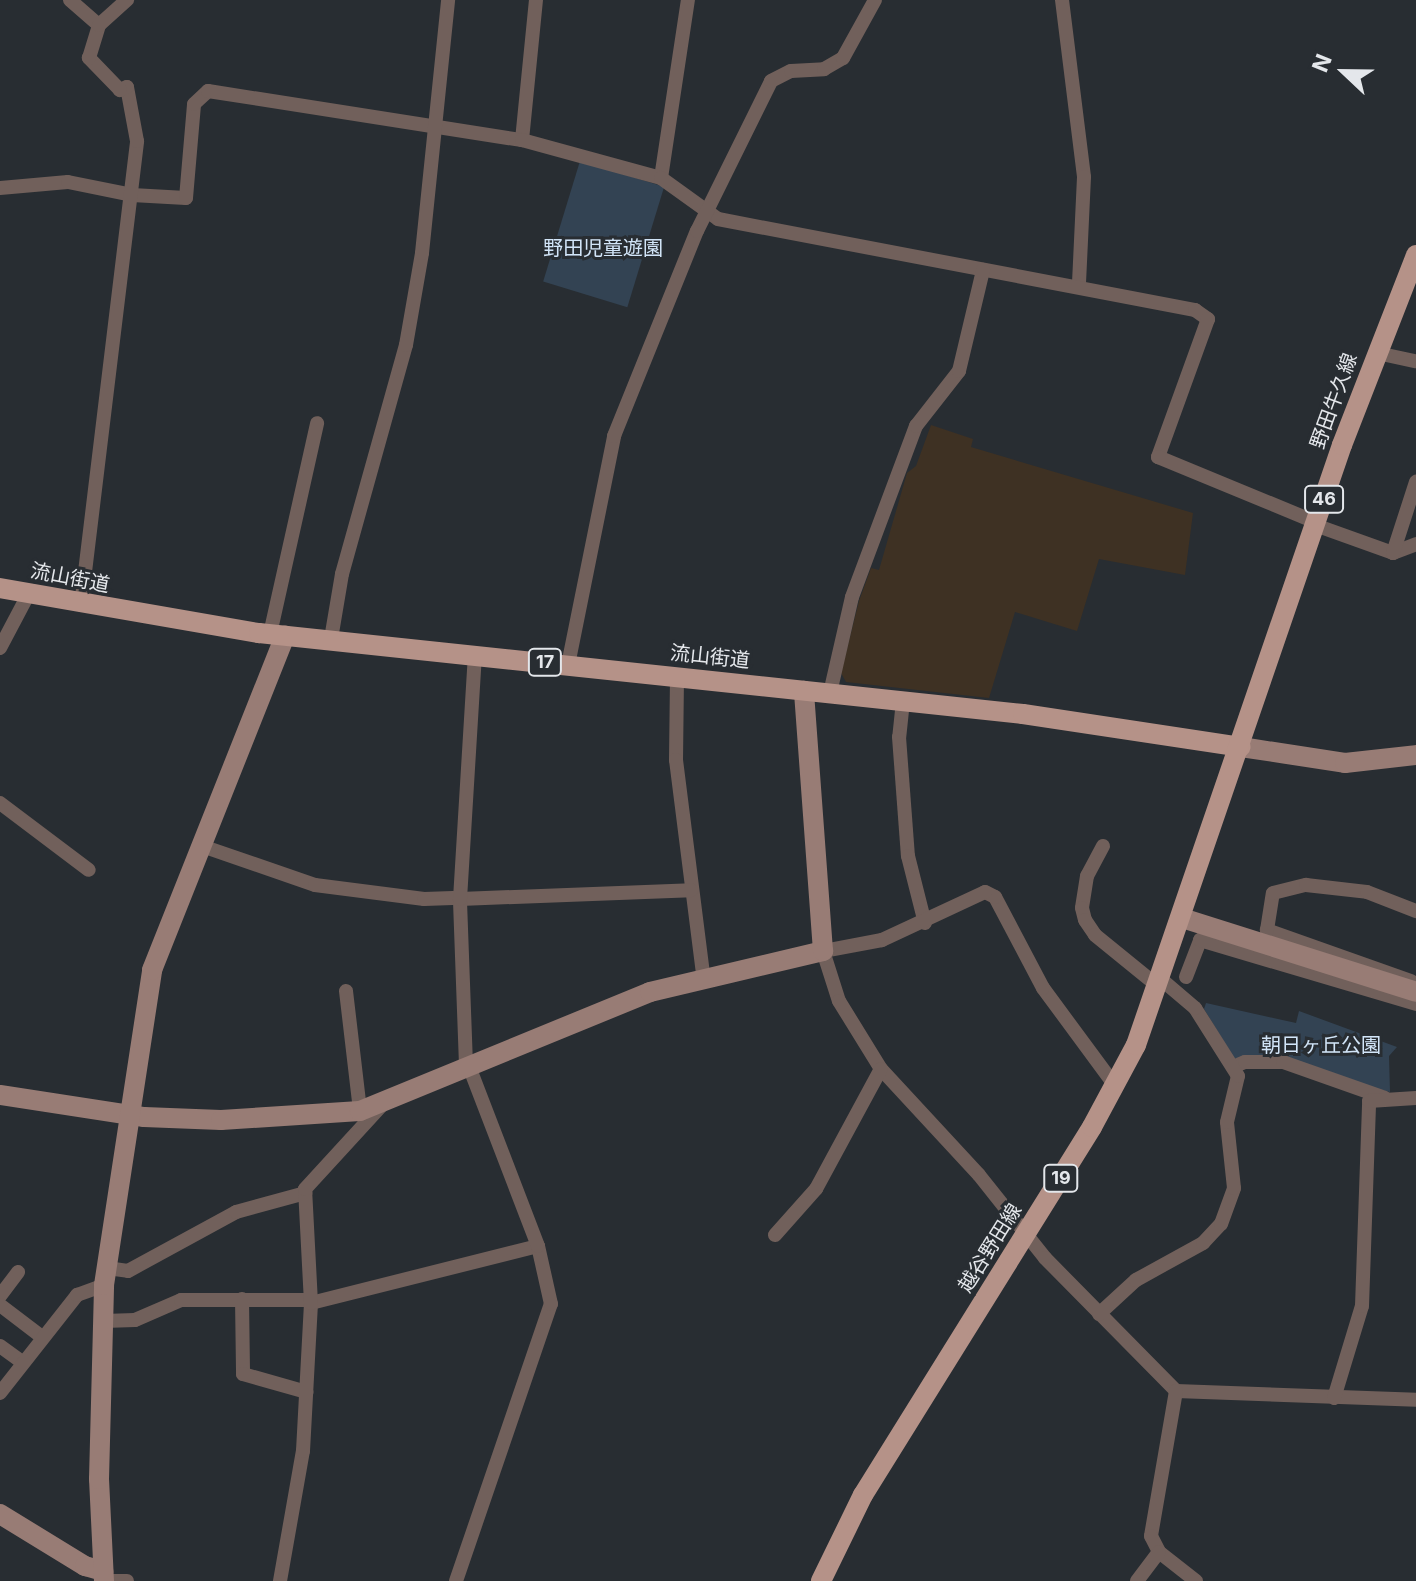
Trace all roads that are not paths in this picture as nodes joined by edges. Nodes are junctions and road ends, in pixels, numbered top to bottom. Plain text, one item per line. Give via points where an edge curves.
1 (70, 0) edge
2 (127, 0) edge
3 (448, 0) edge
4 (536, 0) edge
5 (688, 0) edge
6 (875, 0) edge
7 (1062, 0) edge
8 (99, 25) junction
9 (435, 128) junction
10 (522, 140) junction
11 (661, 178) junction
12 (0, 188) edge
13 (132, 195) junction
14 (709, 210) junction
15 (1416, 255) edge
16 (983, 270) junction
17 (1079, 285) junction
18 (1377, 353) junction
19 (1416, 361) edge
20 (317, 423) dead end
21 (1416, 482) edge
22 (1316, 523) junction
23 (1416, 544) edge
24 (1393, 553) junction
25 (0, 588) edge
26 (28, 595) junction
27 (81, 605) junction
28 (278, 635) junction
29 (331, 639) junction
30 (0, 648) edge
31 (475, 654) junction
32 (568, 665) junction
33 (677, 678) junction
34 (804, 691) junction
35 (830, 693) junction
36 (903, 701) junction
37 (1241, 747) junction
38 (1416, 755) edge
39 (0, 803) edge
40 (199, 845) junction
41 (1103, 846) dead end
42 (89, 870) dead end
43 (691, 890) junction
44 (460, 898) junction
45 (1416, 911) edge
46 (1182, 918) junction
47 (925, 923) junction
48 (823, 951) junction
49 (1186, 977) dead end
50 (704, 981) junction
51 (1160, 983) junction
52 (1416, 983) edge
53 (346, 991) dead end
54 (1416, 992) edge
55 (1416, 1004) edge
56 (467, 1065) junction
57 (1233, 1067) junction
58 (881, 1069) junction
59 (1116, 1087) junction
60 (0, 1095) edge
61 (1416, 1098) edge
62 (1390, 1099) junction
63 (382, 1104) junction
64 (360, 1111) junction
65 (129, 1115) junction
66 (305, 1193) junction
67 (1027, 1234) junction
68 (775, 1235) dead end
69 (538, 1246) junction
70 (18, 1272) dead end
71 (106, 1276) junction
72 (0, 1296) edge
73 (242, 1299) junction
74 (309, 1301) junction
75 (0, 1305) edge
76 (1099, 1314) junction
77 (104, 1321) junction
78 (42, 1337) junction
79 (0, 1346) edge
80 (21, 1361) junction
81 (1176, 1391) junction
82 (306, 1392) junction
83 (0, 1393) edge
84 (1334, 1398) junction
85 (1416, 1400) edge
86 (1, 1514) edge
87 (1159, 1552) junction
88 (104, 1578) edge
89 (127, 1581) edge
90 (280, 1581) edge
91 (456, 1581) edge
92 (821, 1581) edge
93 (1137, 1581) edge
94 (1196, 1581) edge

1 - 8 street
2 - 8 street
3 - 9 street
4 - 10 street
5 - 11 street
6 - 14 street via 843,58 824,69 791,71 771,81
7 - 17 street via 1084,177
8 - 13 street via 89,58 120,90 127,87 137,141
9 - 10 street
9 - 13 street via 208,91 194,104 186,198
9 - 29 street via 406,345 342,574
10 - 11 street
11 - 14 street
12 - 13 street via 68,182
13 - 27 street
14 - 16 street via 718,219 744,226
14 - 32 street via 614,436
15 - 18 main road, 野田牛久線 / 46
16 - 17 street
16 - 35 street via 959,371 916,426 852,597
17 - 22 street via 1098,294 1205,312 1208,319 1158,457
18 - 19 street
18 - 22 main road, 野田牛久線 / 46
20 - 28 street
21 - 24 street
22 - 24 street
22 - 37 main road, 野田牛久線 / 46
23 - 24 street
25 - 26 main road, 流山街道 / 17
26 - 27 main road, 流山街道 / 17
26 - 30 street
27 - 28 main road, 流山街道 / 17
28 - 29 main road, 流山街道 / 17
28 - 40 street
29 - 31 main road, 流山街道 / 17
31 - 32 main road, 流山街道 / 17
31 - 44 street
32 - 33 main road, 流山街道 / 17
33 - 34 main road, 流山街道 / 17
33 - 43 street via 676,760
34 - 35 main road, 流山街道 / 17
34 - 48 street
35 - 36 main road, 流山街道 / 17
36 - 37 main road, 流山街道 / 17
36 - 47 street via 899,737 908,856
37 - 38 street, 流山街道 via 1345,763
37 - 46 main road, 越谷野田線 / 19
39 - 42 street
40 - 44 street via 315,885 424,899
40 - 65 street via 156,953
41 - 51 street via 1087,876 1085,920 1095,935
43 - 44 street
43 - 50 street
44 - 56 street
45 - 52 street via 1367,892 1306,885 1273,893 1267,930
46 - 51 main road, 越谷野田線 / 19
46 - 54 street
47 - 48 street via 882,940
47 - 59 street via 985,892 995,897 1043,988
48 - 50 street
48 - 58 street via 839,1001
49 - 55 street via 1200,940
50 - 56 street via 650,992
51 - 57 street via 1195,1008
51 - 59 main road, 越谷野田線 / 19
53 - 64 street
56 - 63 street
56 - 69 street
57 - 62 street via 1283,1062
57 - 76 street via 1238,1086 1227,1126 1235,1172 1229,1211 1203,1243 1136,1280
58 - 67 street
58 - 68 street via 816,1189
59 - 67 main road, 越谷野田線 / 19
60 - 65 street
61 - 62 street
62 - 84 street via 1369,1101 1362,1306
63 - 64 street
63 - 66 street
64 - 65 street via 221,1120
65 - 71 street
66 - 71 street via 236,1212 128,1271
66 - 74 street
67 - 76 street
67 - 92 main road, 越谷野田線 / 19 via 848,1520
69 - 74 street
69 - 91 street via 554,1306
70 - 72 street
71 - 77 street
71 - 78 street via 77,1295
73 - 74 street
73 - 77 street via 181,1300 135,1320
73 - 82 street via 243,1374
74 - 82 street
75 - 78 street
76 - 81 street
77 - 88 street
78 - 80 street
79 - 80 street
80 - 83 street
81 - 84 street
81 - 87 street via 1151,1536
82 - 90 street via 297,1498
84 - 85 street
86 - 88 street
87 - 93 street
87 - 94 street
88 - 89 street

